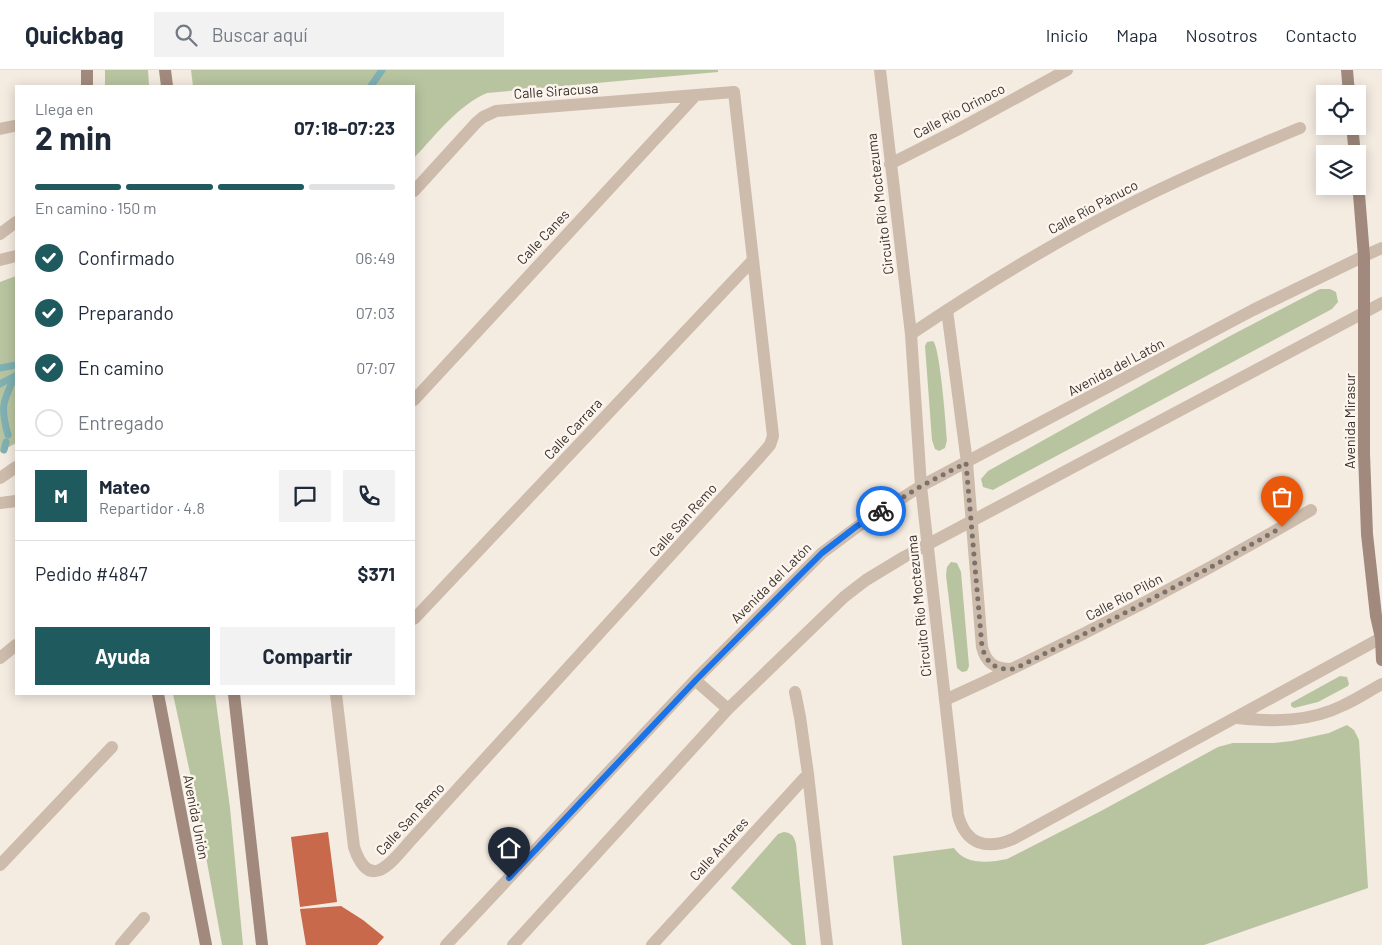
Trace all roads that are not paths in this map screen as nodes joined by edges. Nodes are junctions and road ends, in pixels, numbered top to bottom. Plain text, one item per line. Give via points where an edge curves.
1 (87, 70) edge
2 (165, 70) edge
3 (880, 70) edge
4 (1067, 70) edge
5 (1347, 70) edge
6 (88, 85) edge
7 (167, 85) edge
8 (1348, 85) edge
9 (734, 92) joint
10 (695, 96) junction
11 (14, 126) dead end
12 (1300, 128) dead end
13 (0, 129) edge
14 (890, 164) junction
15 (415, 190) edge
16 (1359, 195) edge
17 (15, 223) edge
18 (0, 234) edge
19 (1382, 248) edge
20 (15, 256) edge
21 (1364, 256) junction
22 (0, 260) edge
23 (753, 260) junction
24 (1382, 303) edge
25 (947, 310) junction
26 (1365, 311) junction
27 (911, 334) junction
28 (415, 399) edge
29 (966, 463) junction
30 (15, 468) edge
31 (0, 478) edge
32 (921, 486) junction
33 (15, 501) edge
34 (0, 503) edge
35 (1311, 510) dead end
36 (972, 522) junction
37 (927, 545) junction
38 (415, 618) edge
39 (1381, 638) edge
40 (15, 646) edge
41 (0, 658) edge
42 (1382, 660) edge
43 (1014, 669) junction
44 (696, 680) junction
45 (1382, 684) edge
46 (795, 692) dead end
47 (158, 695) edge
48 (234, 695) edge
49 (339, 696) edge
50 (945, 700) junction
51 (728, 709) junction
52 (1237, 718) junction
53 (112, 747) dead end
54 (808, 774) junction
55 (0, 865) edge
56 (144, 918) dead end
57 (121, 945) edge
58 (206, 945) edge
59 (262, 945) edge
60 (446, 945) edge
61 (513, 945) edge
62 (652, 945) edge
63 (827, 945) edge

1 - 6 street
2 - 7 street
3 - 14 street, Circuito Río Moctezuma
4 - 14 street, Calle Río Orinoco
5 - 8 street
9 - 10 street, Calle Siracusa
9 - 23 street, Calle San Remo
10 - 15 street, Calle Siracusa via 496,111 476,123
10 - 28 street, Calle Canes
11 - 13 street
12 - 25 street, Calle Río Pánuco via 1118,210
14 - 27 street, Circuito Río Moctezuma
16 - 21 street, Avenida Mirasur
17 - 18 street
19 - 21 street, Avenida del Latón
20 - 22 street
21 - 26 street, Avenida Mirasur
21 - 29 street, Avenida del Latón via 1253,310
23 - 38 street, Calle Carrara
23 - 49 street, Calle San Remo via 773,436 770,446 380,871 366,868 354,847
24 - 26 street
25 - 27 street, Calle Río Pánuco
25 - 29 street
26 - 36 street
26 - 39 street, Avenida Mirasur via 1364,454 1368,534
27 - 32 street, Circuito Río Moctezuma
29 - 32 street, Avenida del Latón
29 - 36 street
30 - 31 street
32 - 37 street, Circuito Río Moctezuma
32 - 44 street, Avenida del Latón via 857,526 822,553
33 - 34 street
35 - 43 street, Calle Río Pilón via 1164,593
36 - 37 street
36 - 43 street via 982,647 992,665
37 - 50 street, Circuito Río Moctezuma
37 - 51 street via 844,596
39 - 42 street, Avenida Mirasur
39 - 52 street, Circuito Río Moctezuma
40 - 41 street
43 - 50 street, Calle Río Pilón
44 - 51 street
44 - 60 street, Avenida del Latón
45 - 52 street via 1344,705 1310,717 1282,721
46 - 54 street
47 - 58 street, Avenida Unión
48 - 59 street
50 - 52 street, Circuito Río Moctezuma via 960,824 972,840 993,844 1013,839
51 - 61 street
53 - 55 street
54 - 62 street, Calle Antares
54 - 63 street
56 - 57 street

